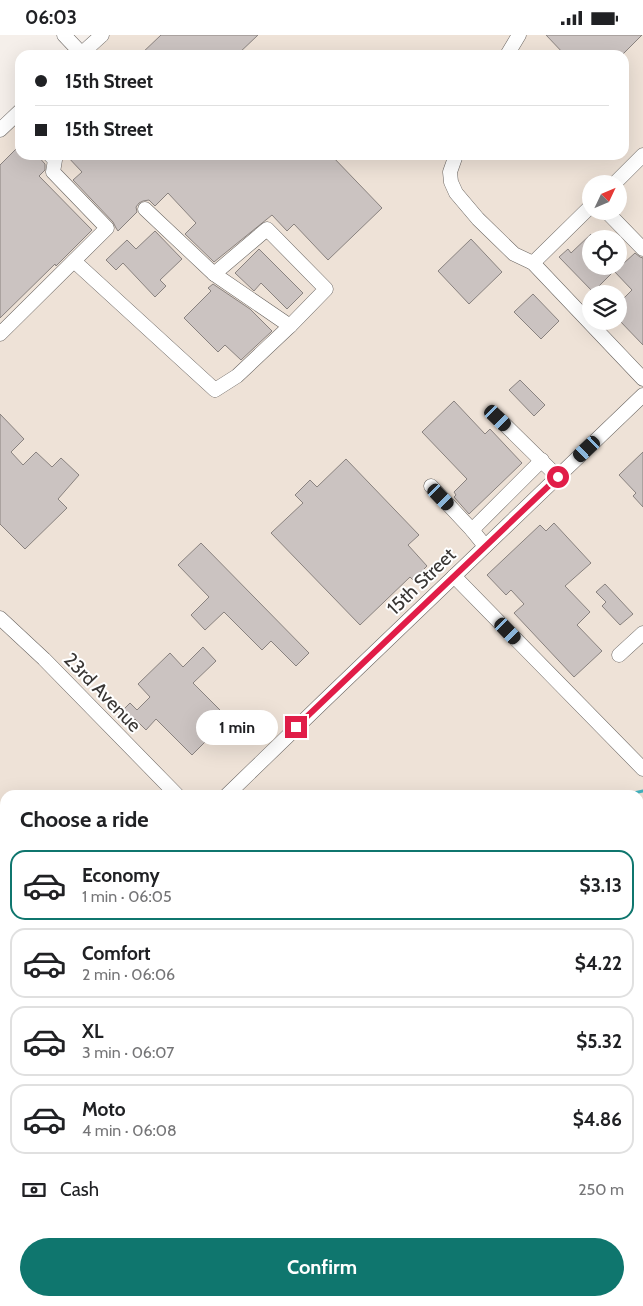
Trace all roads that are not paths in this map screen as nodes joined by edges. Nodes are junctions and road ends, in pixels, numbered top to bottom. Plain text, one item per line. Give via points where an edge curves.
1 (64, 35) edge
2 (102, 35) edge
3 (519, 35) edge
4 (77, 50) edge
5 (85, 50) edge
6 (510, 50) edge
7 (15, 120) edge
8 (0, 130) edge
9 (643, 155) edge
10 (54, 160) edge
11 (454, 160) edge
12 (623, 175) edge
13 (145, 209) dead end
14 (582, 215) edge
15 (615, 220) edge
16 (643, 249) edge
17 (74, 261) junction
18 (533, 263) junction
19 (214, 274) junction
20 (290, 326) junction
21 (0, 334) edge
22 (643, 379) edge
23 (643, 395) edge
24 (498, 418) dead end
25 (542, 460) junction
26 (558, 477) junction
27 (431, 486) dead end
28 (499, 504) junction
29 (512, 520) junction
30 (472, 530) junction
31 (485, 546) junction
32 (454, 576) junction
33 (0, 618) edge
34 (643, 633) edge
35 (619, 655) dead end
36 (643, 769) edge
37 (172, 790) edge
38 (232, 790) edge

1 - 4 street
2 - 5 street
3 - 6 street
7 - 8 street
9 - 12 street
10 - 17 street via 53,172 107,228
11 - 18 street via 450,172 456,193 514,254
13 - 19 street
14 - 18 street
15 - 16 street
17 - 20 street via 215,389 237,376
17 - 21 street
18 - 22 street
19 - 20 street
19 - 20 street via 267,229 326,289
23 - 26 street, 15th Street
24 - 25 street
25 - 26 street
25 - 28 street
26 - 29 street, 15th Street
27 - 30 street
28 - 29 street
28 - 30 street
29 - 31 street, 15th Street
30 - 31 street
31 - 32 street, 15th Street
32 - 36 street
32 - 38 street, 15th Street
33 - 37 street, 23rd Avenue
34 - 35 street

